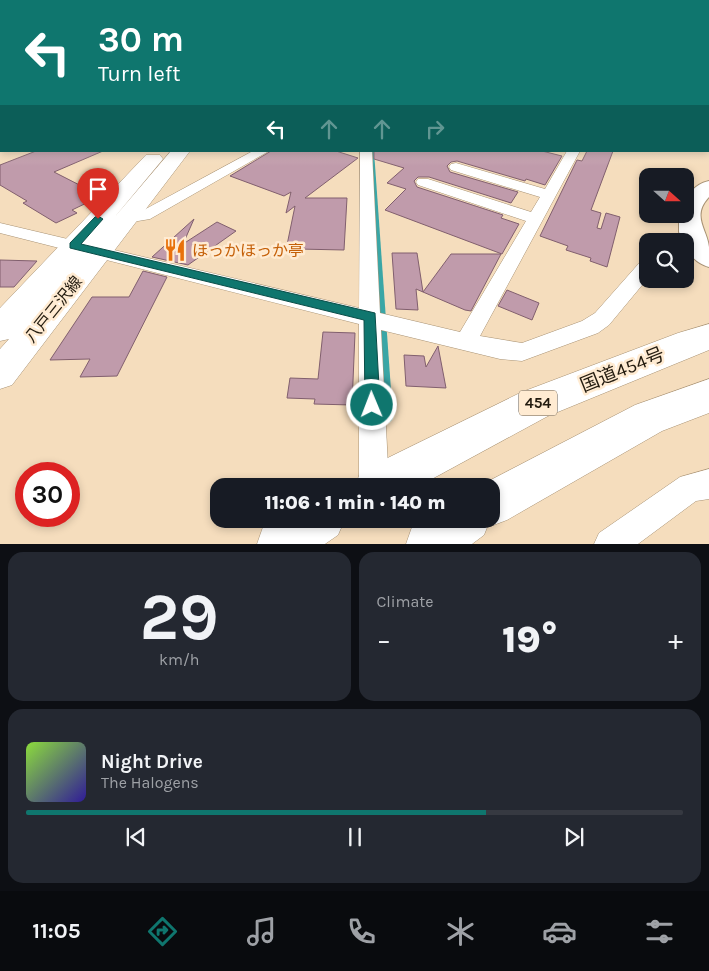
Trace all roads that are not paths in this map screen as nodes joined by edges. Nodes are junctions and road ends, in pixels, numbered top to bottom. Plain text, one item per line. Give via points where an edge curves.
1 (158, 152) edge
2 (180, 152) edge
3 (261, 152) edge
4 (366, 152) edge
5 (567, 153) edge
6 (456, 167) dead end
7 (423, 182) dead end
8 (709, 187) edge
9 (549, 195) junction
10 (126, 218) junction
11 (536, 219) junction
12 (0, 228) edge
13 (87, 249) junction
14 (698, 253) edge
15 (639, 276) edge
16 (370, 317) junction
17 (0, 329) edge
18 (709, 337) edge
19 (466, 342) junction
20 (0, 374) edge
21 (709, 396) edge
22 (375, 478) edge
23 (391, 478) edge
24 (709, 484) edge
25 (500, 499) edge
26 (307, 528) edge
27 (454, 528) edge
28 (280, 544) edge
29 (429, 544) edge
30 (610, 544) edge

1 - 13 main road, 八戸三沢線
2 - 10 main road, 八戸三沢線
3 - 10 street via 144,216
4 - 16 street
5 - 9 street
6 - 9 street
7 - 11 street
8 - 14 street via 694,202 689,215 689,229
9 - 11 street
10 - 13 main road, 八戸三沢線
11 - 19 street
12 - 13 street
13 - 16 street
13 - 17 main road, 八戸三沢線
13 - 20 main road, 八戸三沢線
15 - 19 street via 602,319 590,327 522,352
16 - 19 street
16 - 22 street
18 - 23 main road, 国道454号 / 454 via 535,404
21 - 25 main road via 649,418
24 - 30 street via 690,487
26 - 28 main road
27 - 29 main road

